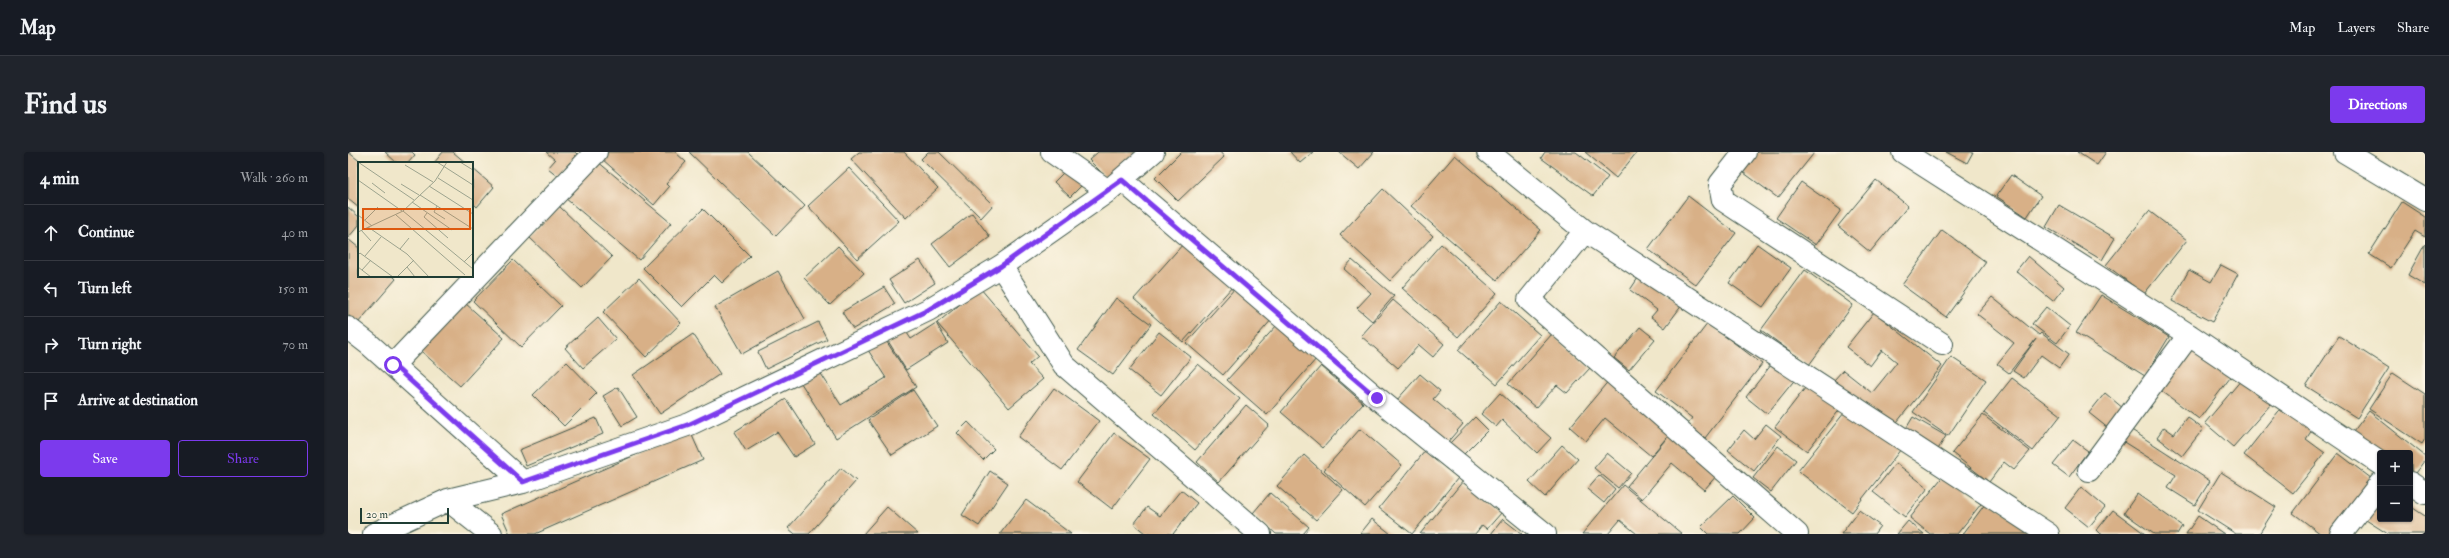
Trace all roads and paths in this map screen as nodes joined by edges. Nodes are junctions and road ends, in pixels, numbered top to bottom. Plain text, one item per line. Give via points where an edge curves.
1 (596, 152) edge
2 (1052, 152) edge
3 (1153, 152) edge
4 (1488, 152) edge
5 (1745, 152) edge
6 (1903, 152) edge
7 (2345, 152) edge
8 (1115, 185) junction
9 (2425, 200) edge
10 (1585, 231) junction
11 (1001, 266) junction
12 (348, 328) edge
13 (2189, 335) junction
14 (1942, 344) dead end
15 (393, 365) junction
16 (2377, 461) edge
17 (2089, 470) dead end
18 (523, 482) junction
19 (2413, 485) edge
20 (2378, 486) edge
21 (2425, 493) edge
22 (448, 500) junction
23 (374, 534) edge
24 (491, 534) edge
25 (1260, 534) edge
26 (1545, 534) edge
27 (1797, 534) edge
28 (2048, 534) edge
29 (2341, 534) edge

1 - 15 street
2 - 8 street
3 - 8 street
4 - 10 street
5 - 14 street via 1720,184 1723,200
6 - 13 street
7 - 9 street
8 - 11 street
8 - 26 street
10 - 27 street via 1529,300
10 - 28 street
11 - 18 street via 928,310 690,424
11 - 25 street via 1064,365
12 - 15 street
13 - 16 street
13 - 17 street
15 - 18 street
18 - 22 street
19 - 21 street
20 - 29 street
22 - 23 street
22 - 24 street

